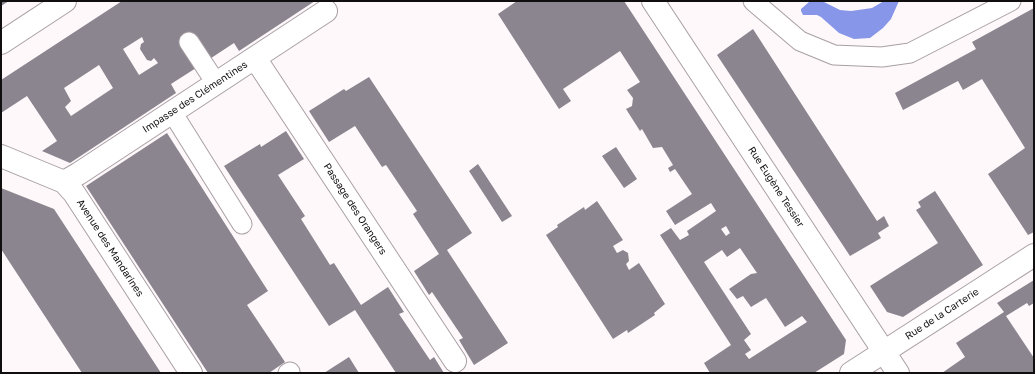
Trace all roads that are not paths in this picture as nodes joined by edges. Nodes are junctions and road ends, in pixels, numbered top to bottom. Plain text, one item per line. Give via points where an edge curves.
1 (65, 1) edge
2 (653, 1) edge
3 (753, 1) edge
4 (1012, 1) edge
5 (326, 11) dead end
6 (188, 42) dead end
7 (1, 43) edge
8 (255, 58) junction
9 (216, 83) junction
10 (172, 112) junction
11 (1, 156) edge
12 (64, 182) junction
13 (242, 224) dead end
14 (1034, 255) edge
15 (884, 352) junction
16 (455, 361) dead end
17 (191, 373) edge
18 (851, 373) edge
19 (898, 373) edge

1 - 7 street
2 - 15 street, Rue Eugène Tessier
3 - 4 lane via 800,41 834,55 882,57 910,53
5 - 8 street, Impasse des Clémentines
6 - 9 lane
8 - 9 street, Impasse des Clémentines
8 - 16 street, Passage des Orangers
9 - 10 street, Impasse des Clémentines
10 - 12 street, Impasse des Clémentines
10 - 13 lane
11 - 12 street, Avenue des Mandarines
12 - 17 street, Avenue des Mandarines via 74,193
14 - 15 street, Rue de la Carterie
15 - 18 street, Rue de la Carterie
15 - 19 street, Rue Eugène Tessier

